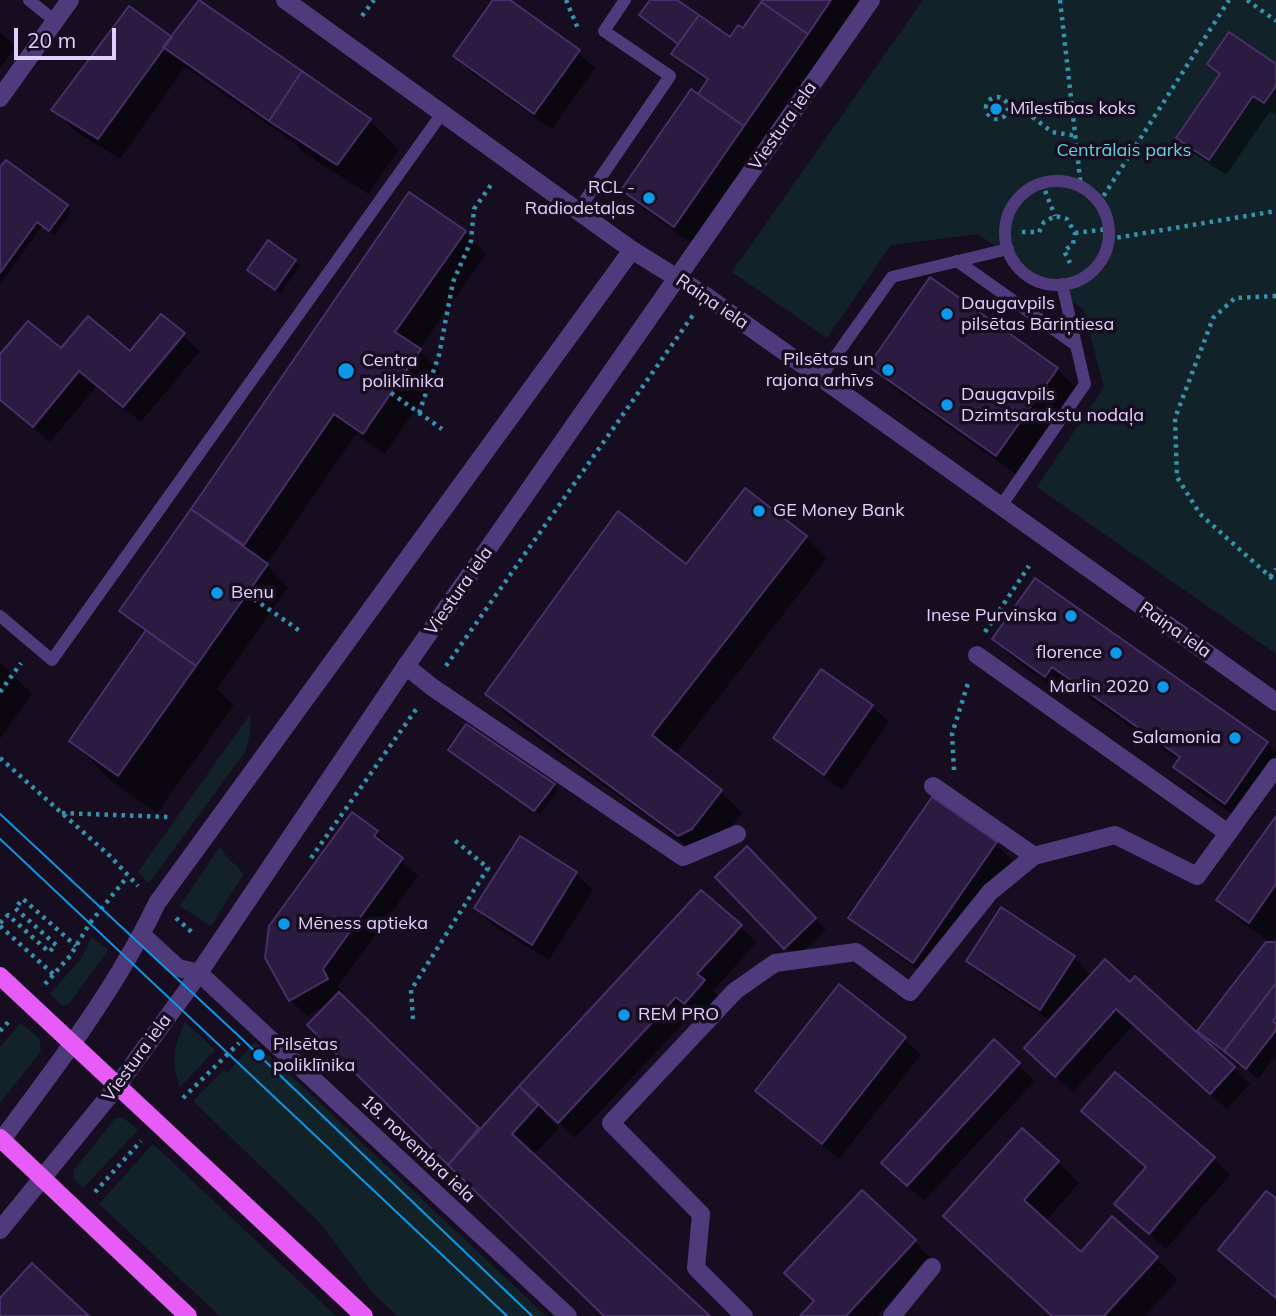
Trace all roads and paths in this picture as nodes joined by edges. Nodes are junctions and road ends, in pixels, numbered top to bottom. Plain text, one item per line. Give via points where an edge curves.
1 (29, 0) edge
2 (70, 0) edge
3 (285, 0) edge
4 (374, 0) edge
5 (566, 0) edge
6 (625, 0) edge
7 (872, 0) edge
8 (1060, 0) edge
9 (1229, 0) edge
10 (1247, 0) edge
11 (362, 16) dead end
12 (1276, 20) edge
13 (55, 21) junction
14 (584, 42) dead end
15 (0, 98) edge
16 (1009, 108) junction
17 (443, 112) junction
18 (1077, 136) junction
19 (1042, 183) junction
20 (491, 185) dead end
21 (1081, 187) junction
22 (1099, 203) junction
23 (1276, 211) edge
24 (577, 212) junction
25 (1055, 216) junction
26 (1005, 231) junction
27 (1075, 233) junction
28 (1108, 234) junction
29 (1008, 249) junction
30 (632, 250) junction
31 (957, 261) junction
32 (678, 278) junction
33 (1077, 280) junction
34 (1062, 284) junction
35 (1276, 296) edge
36 (694, 315) dead end
37 (1076, 345) junction
38 (820, 378) junction
39 (391, 393) dead end
40 (419, 413) junction
41 (442, 429) dead end
42 (1001, 506) junction
43 (1029, 566) dead end
44 (1276, 569) edge
45 (1270, 577) junction
46 (1276, 582) edge
47 (247, 594) dead end
48 (0, 616) edge
49 (300, 631) dead end
50 (977, 655) junction
51 (15, 657) dead end
52 (406, 666) junction
53 (432, 687) junction
54 (0, 692) edge
55 (1276, 702) edge
56 (0, 758) edge
57 (1276, 767) edge
58 (933, 786) dead end
59 (956, 802) junction
60 (62, 813) junction
61 (169, 817) dead end
62 (1228, 833) junction
63 (737, 834) dead end
64 (452, 838) dead end
65 (1034, 856) junction
66 (306, 866) dead end
67 (173, 915) dead end
68 (0, 925) edge
69 (142, 935) junction
70 (202, 941) dead end
71 (76, 946) junction
72 (199, 973) junction
73 (53, 975) junction
74 (0, 976) edge
75 (43, 985) dead end
76 (14, 1017) dead end
77 (413, 1019) dead end
78 (0, 1031) edge
79 (72, 1044) junction
80 (218, 1061) dead end
81 (118, 1085) junction
82 (183, 1097) dead end
83 (1, 1140) edge
84 (138, 1143) dead end
85 (43, 1179) junction
86 (98, 1188) dead end
87 (0, 1230) edge
88 (932, 1267) dead end
89 (188, 1316) edge
90 (364, 1316) edge
91 (568, 1316) edge
92 (744, 1316) edge
93 (892, 1316) edge

1 - 13 lane
2 - 13 street
3 - 17 street, Raiņa iela
4 - 11 path
5 - 14 path
6 - 24 lane via 604,31 670,76
7 - 32 street, Viestura iela
8 - 18 path
9 - 22 path
10 - 12 path
13 - 15 street
16 - 16 path via 1006,101 995,97 986,108 988,115 998,120
16 - 18 path via 1026,112 1052,132
17 - 24 street, Raiņa iela
17 - 48 lane via 52,660
18 - 21 path
19 - 21 lane
19 - 25 path
19 - 26 lane via 1022,194 1011,208
20 - 40 path via 474,209 471,241 453,282 439,355
21 - 22 lane
22 - 28 lane via 1107,218
23 - 28 path
24 - 30 street, Raiņa iela
25 - 26 path via 1044,222 1039,232
25 - 27 path via 1072,223
26 - 29 lane
27 - 28 path
27 - 33 path via 1073,244 1064,251
28 - 33 lane via 1097,266
29 - 31 lane
29 - 34 lane via 1022,272 1037,281
30 - 32 street, Raiņa iela
30 - 69 street via 157,903
31 - 37 lane
31 - 38 lane via 892,277
32 - 38 street, Raiņa iela
32 - 52 street, Viestura iela
33 - 34 lane
34 - 37 lane
35 - 45 path via 1236,298 1213,318 1175,418 1177,477 1200,514
36 - 53 path
37 - 42 lane via 1085,384
38 - 42 street, Raiņa iela
39 - 40 path
40 - 41 path
42 - 55 street, Raiņa iela
43 - 50 path via 984,634
44 - 45 path
45 - 46 path
47 - 49 path
50 - 59 path via 952,734
50 - 62 street
51 - 54 path via 22,664
52 - 53 street
52 - 72 street, Viestura iela
53 - 63 street via 683,857
53 - 66 path
56 - 60 path
57 - 62 street
58 - 59 street
59 - 65 street
60 - 61 path
60 - 71 path via 127,877
62 - 65 street via 1197,876 1115,835
64 - 77 path via 488,868 411,990
65 - 92 street via 990,892 910,992 856,952 775,963 735,991 611,1123 701,1213 696,1268
67 - 70 path
68 - 71 path via 8,915 49,952 56,945 15,908 23,899
68 - 73 path
69 - 72 street, 18. novembra iela via 178,968
69 - 79 street
71 - 73 path
72 - 81 street, Viestura iela
72 - 91 street, 18. novembra iela
73 - 75 path
74 - 79 main road
76 - 78 path
79 - 81 main road
79 - 83 street
80 - 82 path
81 - 85 street, Viestura iela
81 - 90 main road
83 - 85 main road
84 - 86 path
85 - 87 street, Viestura iela
85 - 89 main road
88 - 93 street

